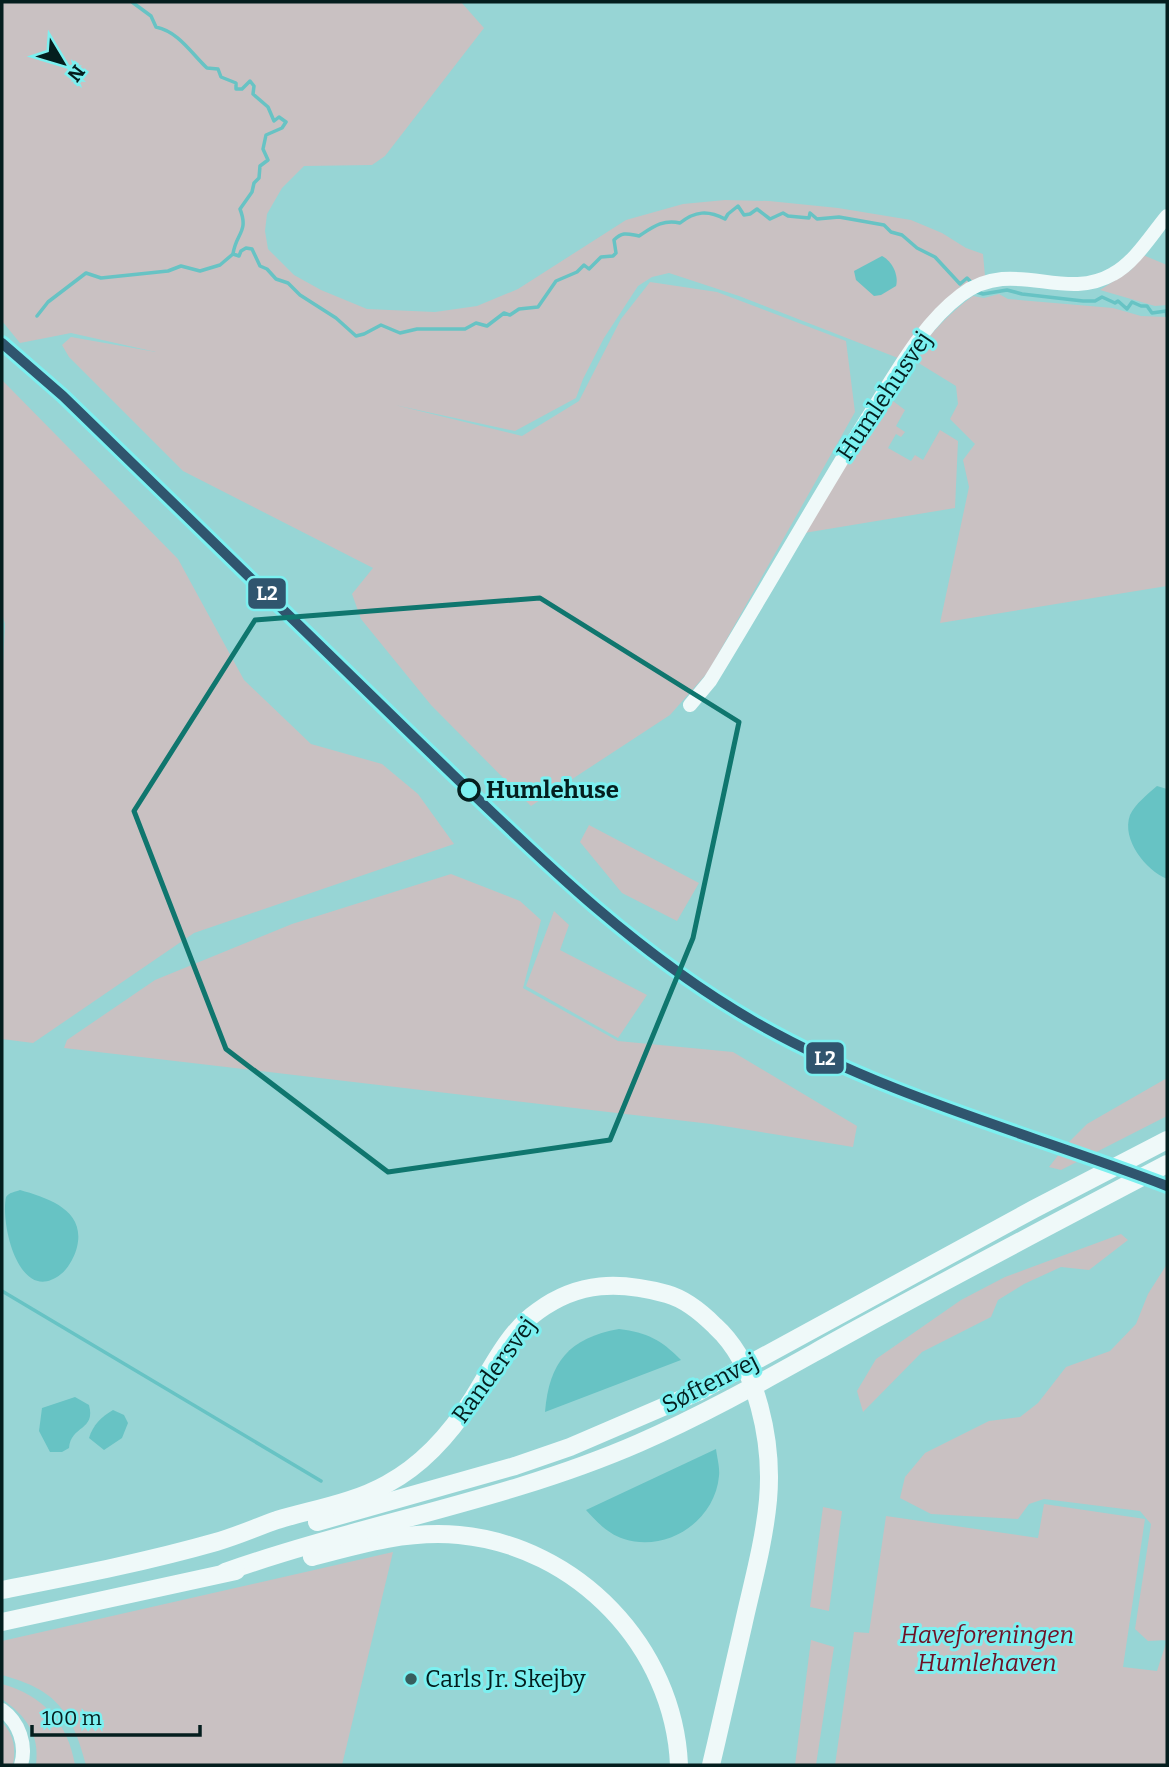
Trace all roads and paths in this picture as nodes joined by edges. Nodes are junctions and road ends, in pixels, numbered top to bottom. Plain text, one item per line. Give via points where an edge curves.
1 (1167, 216) edge
2 (690, 705) dead end
3 (1167, 1140) edge
4 (1167, 1164) edge
5 (218, 1541) junction
6 (225, 1572) junction
7 (2, 1590) edge
8 (2, 1622) edge
9 (2, 1710) edge
10 (21, 1765) edge
11 (679, 1765) edge
12 (711, 1765) edge

1 - 2 street, Humlehusvej via 1128,262 1100,281 1072,284 1000,278 978,285 948,306 906,358 710,681
3 - 5 main road, Søftenvej via 698,1392 641,1418 488,1474 293,1529
4 - 6 main road, Søftenvej via 710,1409 638,1443 565,1472
5 - 7 main road, Randersvej
5 - 12 main road, Randersvej via 344,1502 402,1476 449,1432 514,1335 537,1311 567,1294 603,1284 638,1286 674,1296 702,1313 742,1360 764,1433 768,1496 763,1538
6 - 8 main road
6 - 11 main road via 404,1536 468,1536 543,1558 586,1586 640,1645 670,1709
9 - 10 street via 23,1741

